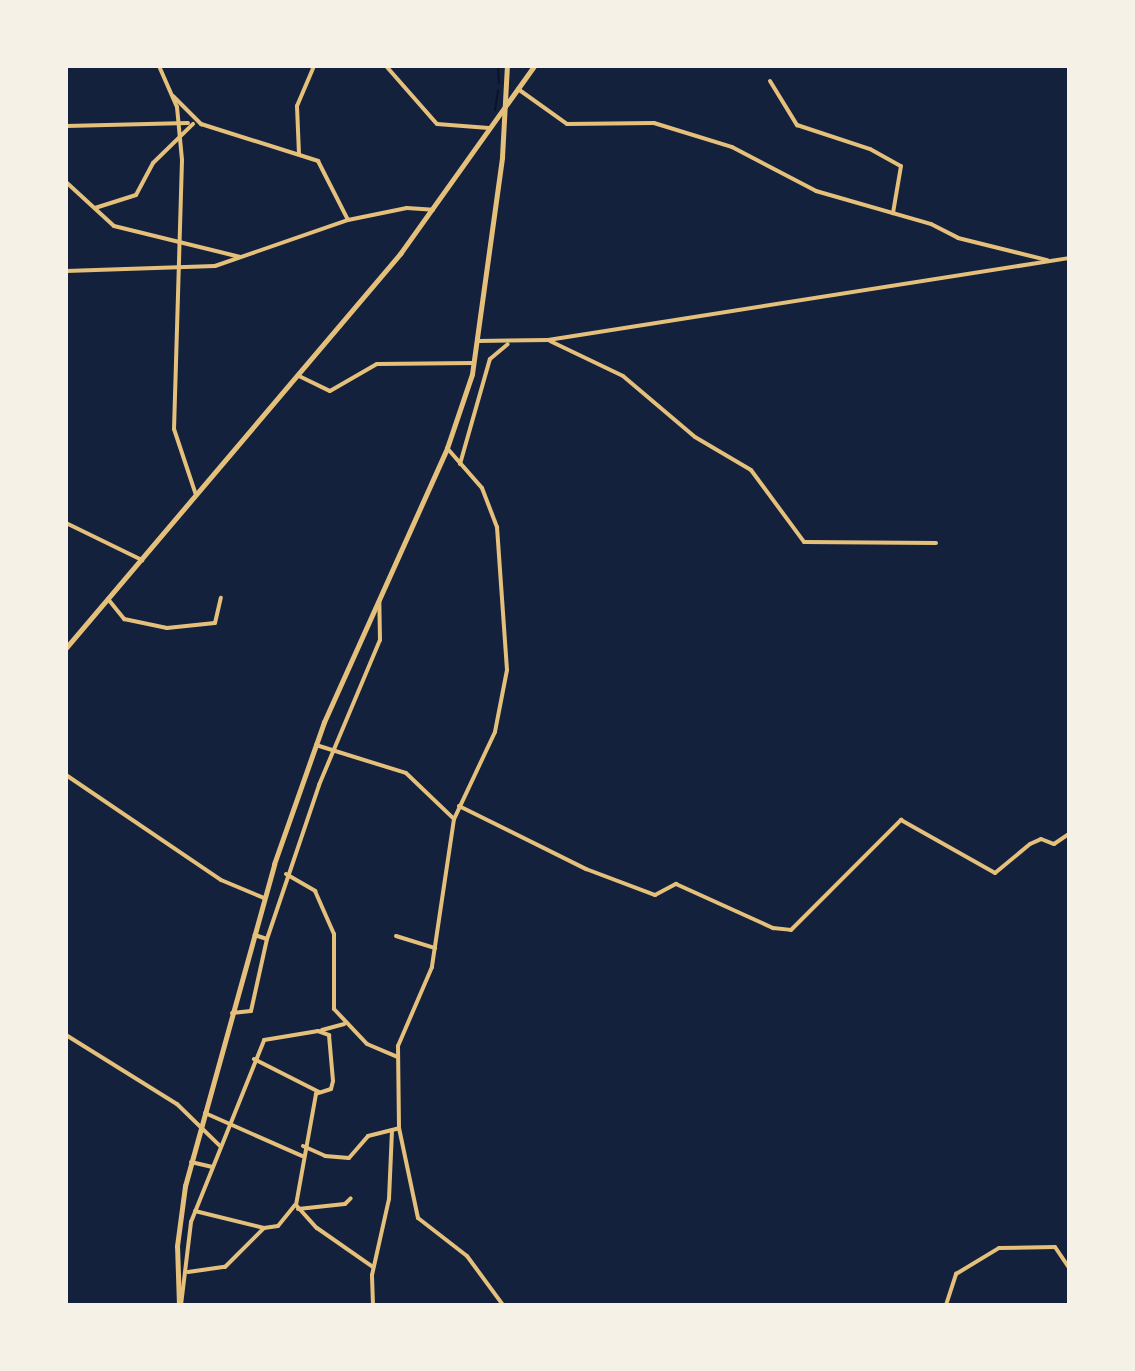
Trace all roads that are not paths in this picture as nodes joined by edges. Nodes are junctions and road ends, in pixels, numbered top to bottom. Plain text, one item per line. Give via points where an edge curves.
1 (159, 66) edge
2 (314, 66) edge
3 (387, 66) edge
4 (507, 66) edge
5 (534, 66) edge
6 (770, 81) dead end
7 (518, 89) junction
8 (173, 96) junction
9 (507, 104) junction
10 (179, 123) junction
11 (193, 124) junction
12 (201, 124) junction
13 (66, 126) edge
14 (489, 128) junction
15 (180, 134) junction
16 (299, 154) junction
17 (66, 182) edge
18 (95, 208) junction
19 (433, 210) junction
20 (893, 213) junction
21 (348, 220) junction
22 (180, 241) junction
23 (241, 257) junction
24 (1069, 258) edge
25 (1051, 261) junction
26 (178, 269) junction
27 (66, 272) edge
28 (548, 340) junction
29 (478, 341) junction
30 (509, 344) junction
31 (474, 363) junction
32 (299, 376) junction
33 (447, 448) junction
34 (460, 464) junction
35 (196, 495) junction
36 (66, 523) edge
37 (936, 543) dead end
38 (142, 560) junction
39 (221, 598) dead end
40 (108, 599) junction
41 (378, 599) junction
42 (66, 648) edge
43 (316, 745) junction
44 (335, 748) junction
45 (66, 775) edge
46 (459, 806) junction
47 (454, 819) junction
48 (1069, 834) edge
49 (286, 874) junction
50 (264, 898) junction
51 (254, 935) junction
52 (396, 936) dead end
53 (267, 939) junction
54 (435, 948) junction
55 (232, 1013) junction
56 (344, 1024) junction
57 (318, 1031) junction
58 (66, 1035) edge
59 (397, 1057) junction
60 (254, 1059) junction
61 (319, 1092) junction
62 (204, 1113) junction
63 (231, 1121) junction
64 (200, 1127) junction
65 (399, 1128) junction
66 (392, 1130) junction
67 (220, 1146) junction
68 (303, 1146) junction
69 (302, 1155) junction
70 (191, 1162) junction
71 (212, 1167) junction
72 (351, 1198) dead end
73 (296, 1207) junction
74 (195, 1211) junction
75 (264, 1228) junction
76 (373, 1267) junction
77 (1069, 1268) edge
78 (188, 1272) junction
79 (180, 1305) edge
80 (373, 1305) edge
81 (503, 1305) edge
82 (946, 1305) edge

1 - 8 street
2 - 16 street via 297,106
3 - 14 street via 437,124
4 - 9 main road
5 - 7 street
6 - 20 street via 797,125 870,149 901,166
7 - 9 street
7 - 20 street via 567,124 654,123 732,147 816,191
8 - 10 street
8 - 12 street
9 - 14 street
9 - 29 main road
10 - 11 street
10 - 13 street
10 - 15 street
11 - 12 street
11 - 15 street
12 - 16 street
14 - 19 street
15 - 18 street via 153,163 136,195
15 - 22 street
16 - 21 street via 313,157 328,172
17 - 18 street
18 - 22 street via 125,231
19 - 21 street via 407,208
19 - 32 street
20 - 25 street via 958,238
21 - 23 street
22 - 23 street
22 - 26 street
23 - 26 street
24 - 25 street
25 - 28 street
26 - 27 street
26 - 35 street via 174,429
28 - 30 street
28 - 37 street via 623,376 695,437 751,470 804,542
29 - 30 street
29 - 31 main road
30 - 34 street via 490,359
31 - 32 street via 377,364 330,391
31 - 33 main road
32 - 35 street
33 - 34 street
33 - 41 main road
34 - 46 street via 482,488 497,527 508,648 495,732
35 - 38 street
36 - 38 street
38 - 40 street
39 - 40 street via 215,623 167,628 124,619
40 - 42 street
41 - 43 main road
41 - 44 street via 380,640
43 - 44 street
43 - 50 main road
44 - 47 street via 406,773
44 - 49 street
45 - 50 street via 221,880
46 - 47 street
46 - 48 street via 586,869 655,896 676,884 765,925 791,930 901,820 995,873 1030,844 1041,839 1054,844
47 - 54 street
49 - 53 street
49 - 56 street via 315,891 334,934 332,1005
50 - 51 main road
51 - 53 street
51 - 55 main road
52 - 54 street
53 - 55 street via 250,1011 247,1016
54 - 59 street
55 - 62 main road
56 - 57 street
56 - 59 street via 367,1044
57 - 60 street via 261,1041
57 - 61 street via 332,1040 333,1081 331,1089
58 - 64 street via 168,1098
59 - 65 street
60 - 61 street
60 - 63 street
61 - 68 street
62 - 63 street
62 - 64 main road
63 - 67 street
63 - 69 street
64 - 67 street
64 - 70 main road
65 - 66 street
65 - 81 street via 418,1218 467,1256
66 - 68 street via 368,1136 349,1158 325,1156
66 - 76 street via 388,1199
67 - 71 street
68 - 69 street
69 - 73 street
70 - 71 street
70 - 79 main road via 178,1238
71 - 74 street
72 - 73 street via 345,1204
73 - 75 street via 278,1226
73 - 76 street
74 - 75 street
74 - 78 street
75 - 78 street via 225,1267
76 - 80 street
77 - 82 street via 1055,1247 999,1248 956,1274
78 - 79 street

